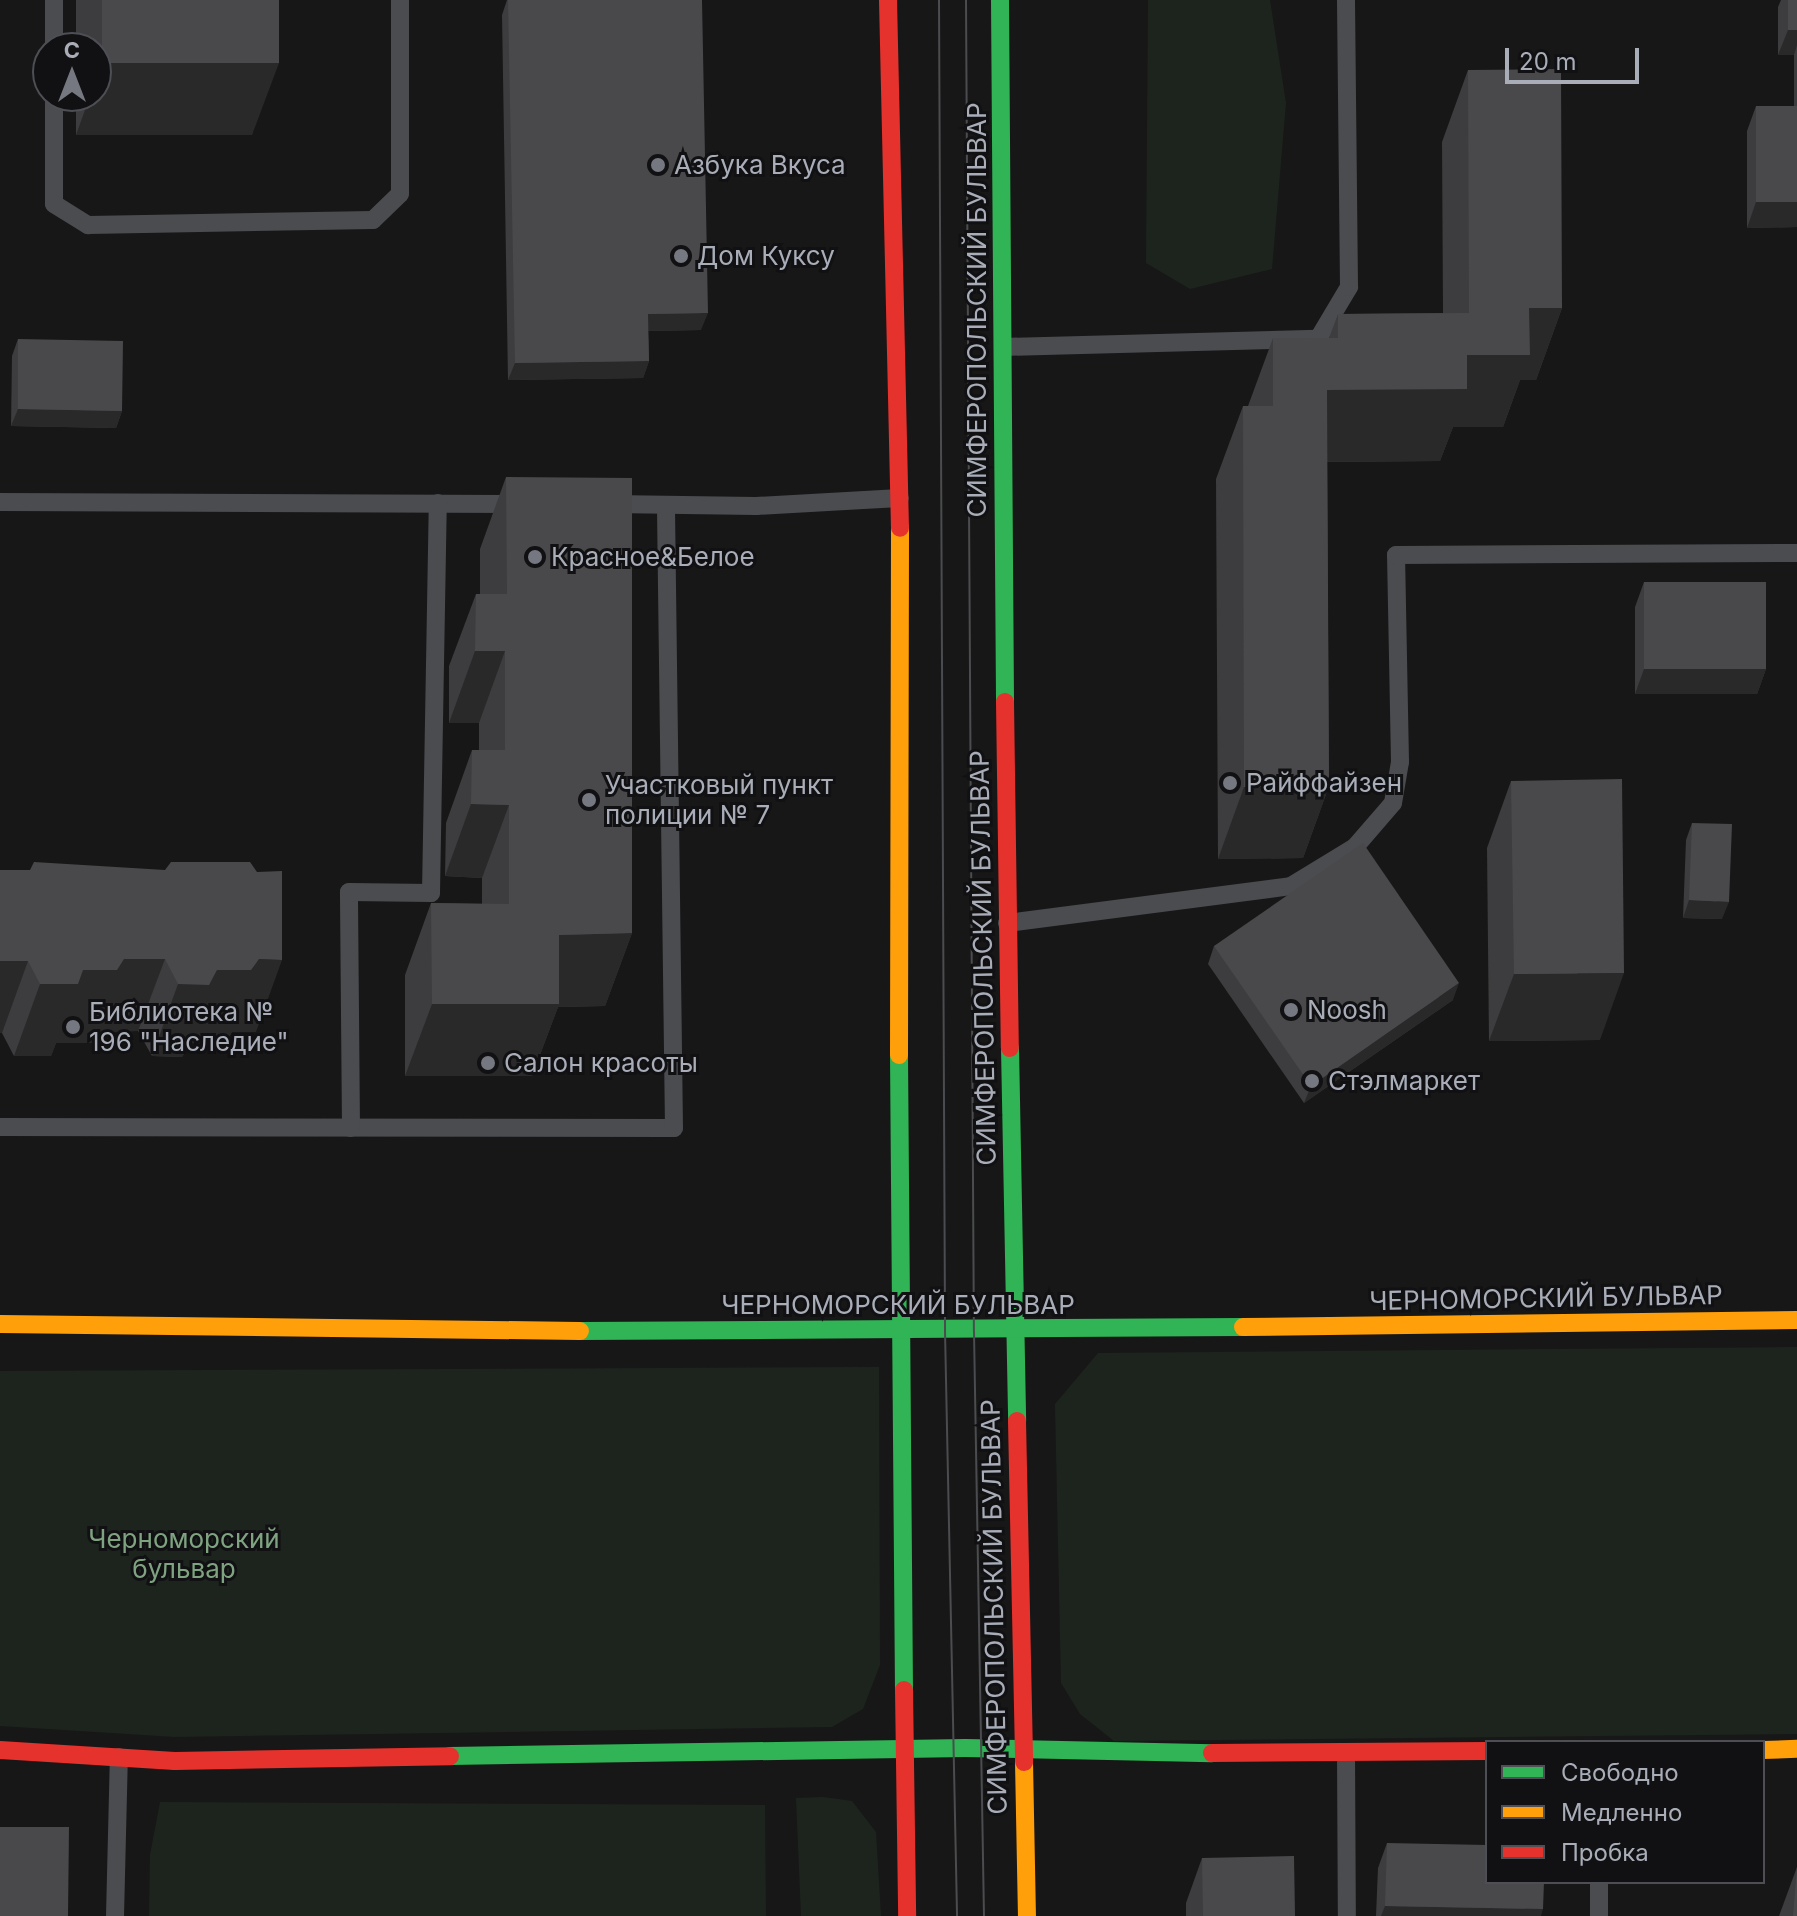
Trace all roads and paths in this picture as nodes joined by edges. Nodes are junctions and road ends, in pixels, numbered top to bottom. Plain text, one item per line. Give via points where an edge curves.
1 (54, 0) edge
2 (400, 0) edge
3 (888, 0) edge
4 (1000, 0) edge
5 (1346, 0) edge
6 (54, 32) edge
7 (54, 112) edge
8 (1003, 347) junction
9 (900, 498) junction
10 (0, 502) edge
11 (438, 503) junction
12 (544, 504) edge
13 (590, 504) edge
14 (666, 505) junction
15 (1797, 553) edge
16 (1007, 923) junction
17 (0, 1127) edge
18 (351, 1128) junction
19 (1797, 1320) edge
20 (0, 1324) edge
21 (900, 1331) junction
22 (1014, 1332) junction
23 (1024, 1749) junction
24 (1797, 1749) edge
25 (0, 1750) edge
26 (905, 1750) junction
27 (1765, 1750) edge
28 (1485, 1751) edge
29 (1346, 1752) junction
30 (119, 1757) junction
31 (1599, 1884) edge
32 (115, 1916) edge
33 (907, 1916) edge
34 (1027, 1916) edge
35 (1347, 1916) edge
36 (1599, 1916) edge

1 - 6 lane
2 - 7 lane via 400,194 373,220 88,225 54,204
3 - 9 main road
4 - 8 main road, СИМФЕРОПОЛЬСКИЙ БУЛЬВАР
5 - 8 lane via 1349,287 1318,339
8 - 16 main road, СИМФЕРОПОЛЬСКИЙ БУЛЬВАР
9 - 14 lane
9 - 21 main road
10 - 11 lane
11 - 12 lane
11 - 18 lane via 431,893 349,892
13 - 14 lane
14 - 18 lane via 674,1128
15 - 16 lane via 1396,555 1400,762 1393,803 1355,847 1291,886
16 - 22 main road, СИМФЕРОПОЛЬСКИЙ БУЛЬВАР
17 - 18 lane
19 - 22 main road, ЧЕРНОМОРСКИЙ БУЛЬВАР
20 - 21 main road, ЧЕРНОМОРСКИЙ БУЛЬВАР
21 - 22 main road, ЧЕРНОМОРСКИЙ БУЛЬВАР
21 - 26 main road
22 - 23 main road, СИМФЕРОПОЛЬСКИЙ БУЛЬВАР
23 - 26 main road
23 - 29 main road
23 - 34 main road, СИМФЕРОПОЛЬСКИЙ БУЛЬВАР
24 - 27 main road
25 - 30 main road
26 - 30 main road via 175,1761
26 - 33 main road
28 - 29 main road
29 - 35 lane
30 - 32 lane
31 - 36 lane

